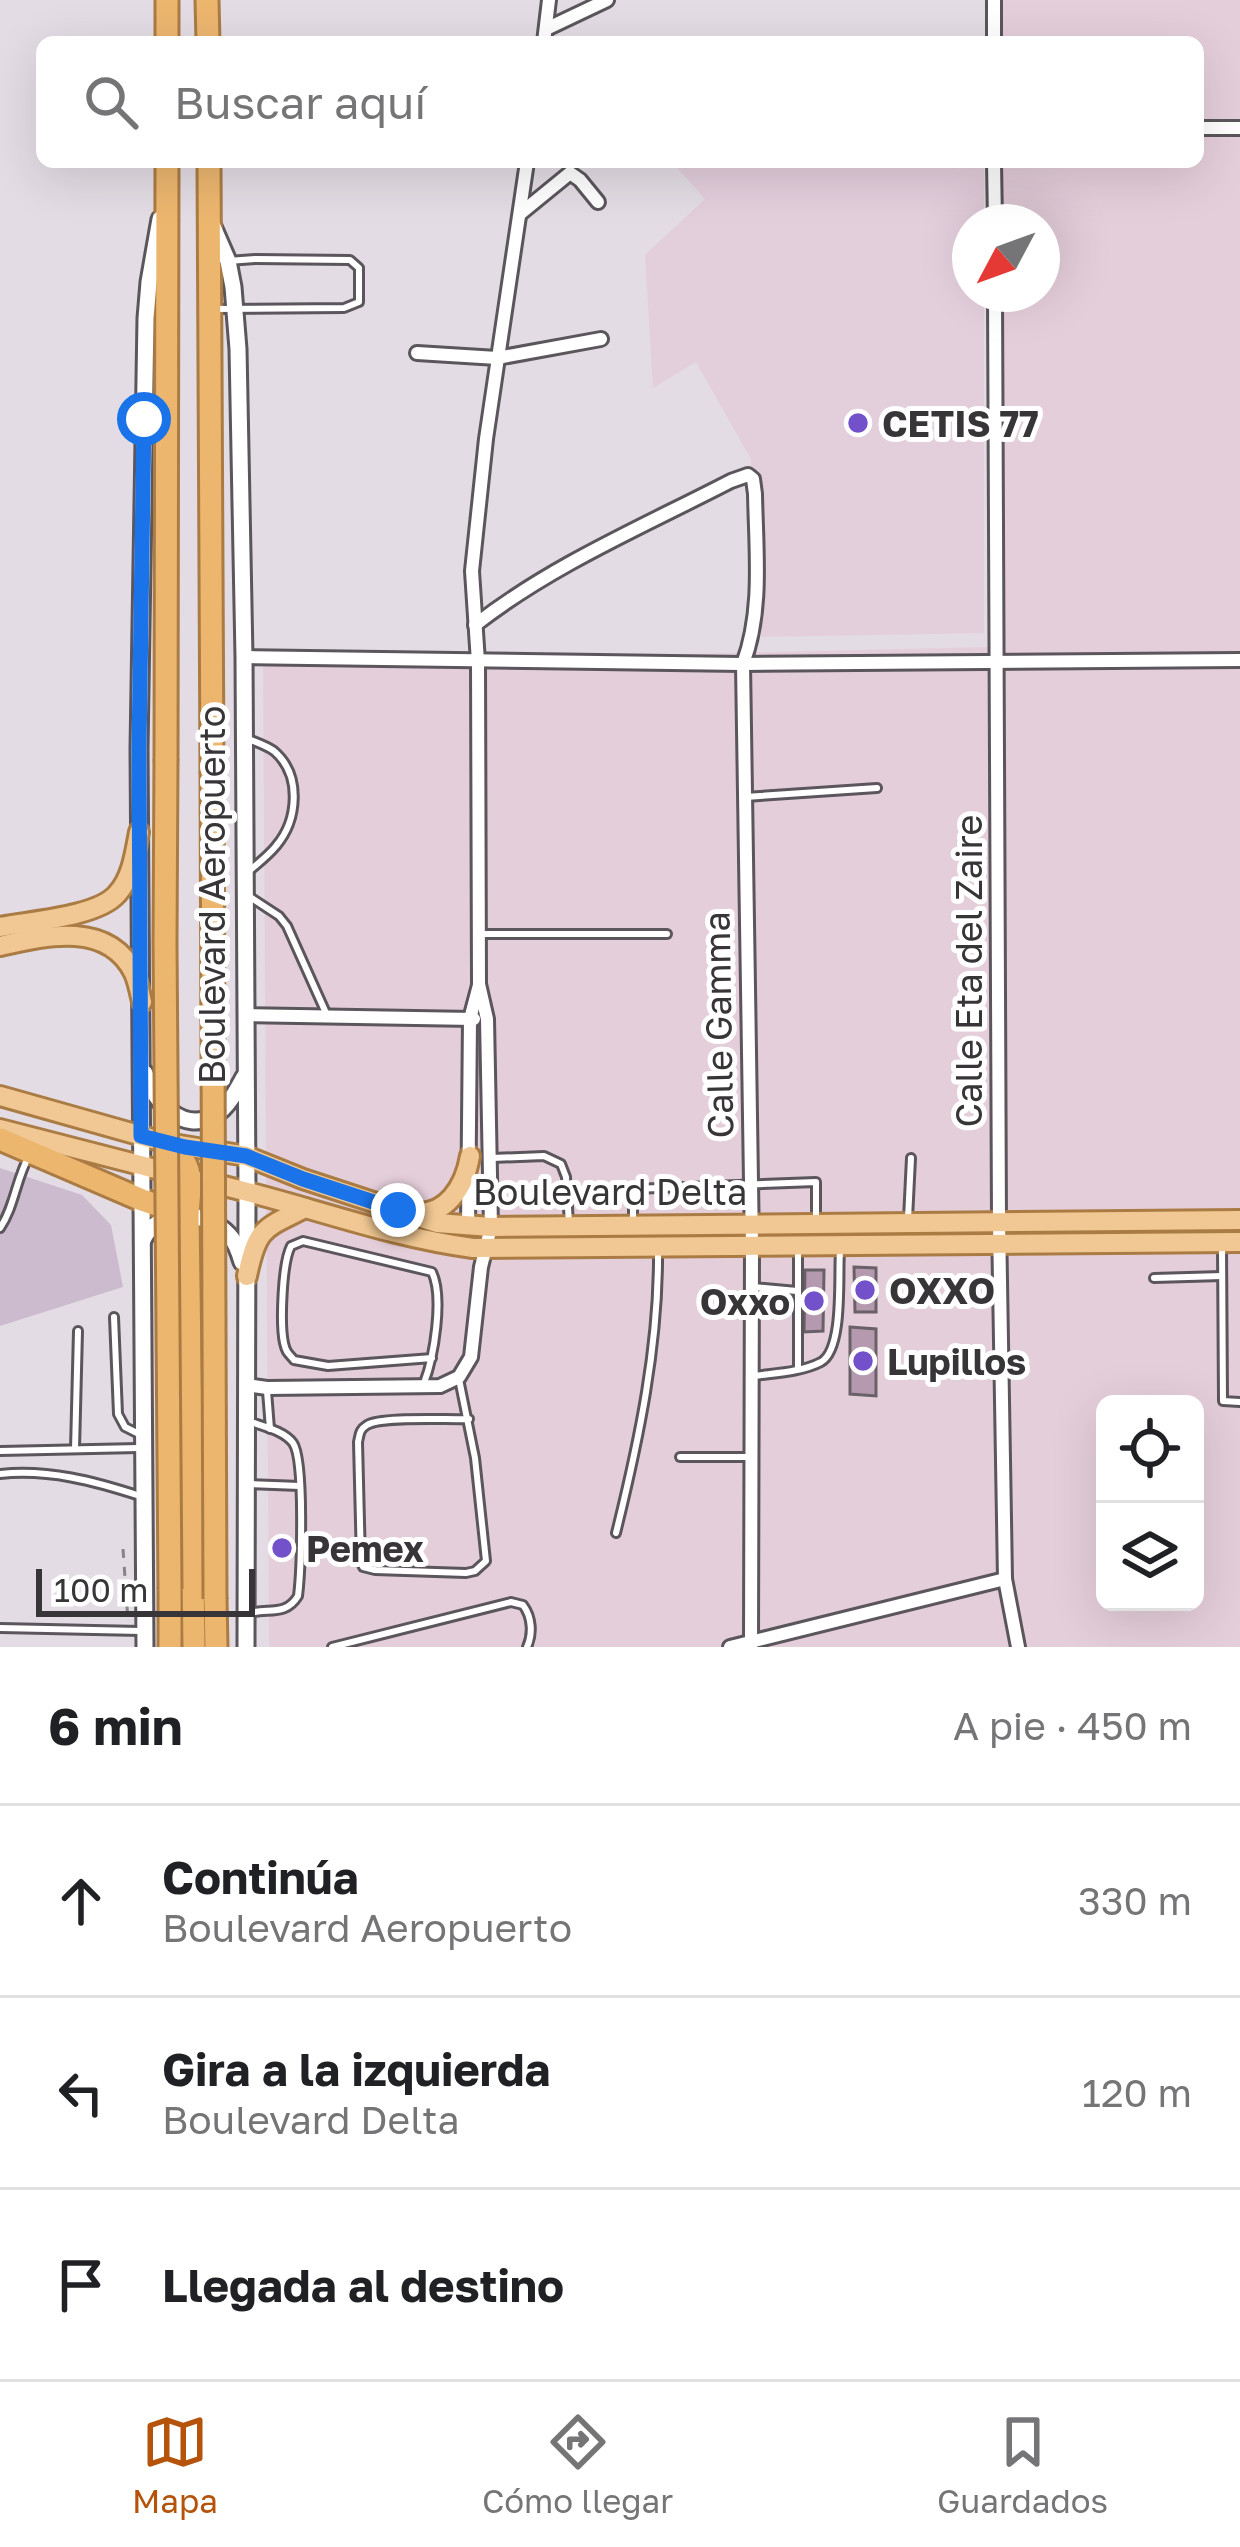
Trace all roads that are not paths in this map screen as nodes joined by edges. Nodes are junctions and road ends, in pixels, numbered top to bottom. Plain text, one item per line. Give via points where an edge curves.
1 (167, 0) edge
2 (207, 0) edge
3 (549, 0) edge
4 (607, 0) edge
5 (994, 0) edge
6 (167, 36) edge
7 (208, 36) edge
8 (545, 36) edge
9 (994, 36) edge
10 (1204, 128) edge
11 (1240, 128) edge
12 (167, 168) edge
13 (209, 168) edge
14 (526, 168) edge
15 (994, 168) edge
16 (167, 187) junction
17 (598, 202) dead end
18 (995, 204) edge
19 (520, 214) junction
20 (219, 262) junction
21 (209, 308) junction
22 (235, 309) junction
23 (995, 312) edge
24 (601, 339) dead end
25 (417, 353) dead end
26 (497, 358) junction
27 (476, 625) junction
28 (244, 657) junction
29 (1240, 659) edge
30 (997, 660) junction
31 (478, 662) junction
32 (743, 664) junction
33 (242, 736) junction
34 (877, 788) dead end
35 (745, 796) junction
36 (139, 832) junction
37 (245, 874) junction
38 (245, 893) junction
39 (0, 927) edge
40 (479, 934) junction
41 (667, 934) dead end
42 (0, 946) edge
43 (479, 984) junction
44 (142, 1002) junction
45 (245, 1015) junction
46 (328, 1016) junction
47 (470, 1019) junction
48 (488, 1019) junction
49 (141, 1058) junction
50 (245, 1074) junction
51 (0, 1096) edge
52 (0, 1129) edge
53 (141, 1136) junction
54 (0, 1139) edge
55 (167, 1143) junction
56 (35, 1146) junction
57 (246, 1156) junction
58 (479, 1157) junction
59 (911, 1159) dead end
60 (141, 1164) junction
61 (190, 1179) junction
62 (750, 1184) junction
63 (248, 1191) junction
64 (142, 1200) junction
65 (305, 1208) junction
66 (398, 1210) junction
67 (188, 1215) junction
68 (1240, 1220) edge
69 (816, 1222) junction
70 (908, 1222) junction
71 (998, 1222) junction
72 (751, 1224) junction
73 (468, 1226) junction
74 (569, 1226) junction
75 (633, 1226) junction
76 (491, 1227) junction
77 (0, 1228) edge
78 (142, 1242) junction
79 (1231, 1243) edge
80 (999, 1245) junction
81 (658, 1246) junction
82 (752, 1246) junction
83 (840, 1246) junction
84 (798, 1247) junction
85 (480, 1254) junction
86 (247, 1276) junction
87 (1222, 1276) junction
88 (1154, 1278) dead end
89 (751, 1287) junction
90 (797, 1291) junction
91 (114, 1317) dead end
92 (78, 1331) dead end
93 (432, 1358) junction
94 (798, 1368) junction
95 (459, 1377) junction
96 (751, 1377) junction
97 (246, 1384) junction
98 (422, 1387) junction
99 (267, 1388) junction
100 (1240, 1402) edge
101 (469, 1419) junction
102 (246, 1420) junction
103 (270, 1429) junction
104 (143, 1442) junction
105 (75, 1449) junction
106 (0, 1451) edge
107 (680, 1457) dead end
108 (751, 1457) junction
109 (0, 1474) edge
110 (246, 1484) junction
111 (300, 1486) junction
112 (143, 1498) junction
113 (616, 1533) dead end
114 (1004, 1579) junction
115 (246, 1614) junction
116 (0, 1628) edge
117 (140, 1636) edge
118 (750, 1644) edge
119 (170, 1647) edge
120 (194, 1647) edge
121 (216, 1647) edge
122 (246, 1647) edge
123 (332, 1647) edge
124 (527, 1647) edge
125 (730, 1647) edge
126 (1018, 1647) edge

1 - 6 highway
2 - 7 highway
3 - 8 street
4 - 8 street
5 - 9 street
10 - 11 street
12 - 16 highway, Boulevard Aeropuerto
13 - 20 highway, Boulevard Aeropuerto
14 - 19 street
15 - 18 street
16 - 36 street, Boulevard Aeropuerto via 146,318
16 - 119 highway, Boulevard Aeropuerto, bridge
17 - 19 street via 571,173
19 - 26 street
20 - 21 highway, Boulevard Aeropuerto
20 - 22 street, Boulevard Aeropuerto
20 - 22 lane via 340,259 358,268 359,298 351,307
21 - 22 lane
21 - 121 highway, Boulevard Aeropuerto, bridge
22 - 28 street, Boulevard Aeropuerto
23 - 30 street, Calle Eta del Zaire
24 - 26 street
25 - 26 street
26 - 27 street via 474,544
27 - 31 street
27 - 32 street, Calle Gamma via 561,568 748,475 756,610
28 - 31 street
28 - 33 street, Boulevard Aeropuerto
29 - 30 street
30 - 32 street
30 - 71 street, Calle Eta del Zaire
31 - 32 street
31 - 40 street
32 - 35 street, Calle Gamma
33 - 37 street, Boulevard Aeropuerto
33 - 37 lane via 272,750 295,785 290,824
34 - 35 lane
35 - 62 street, Calle Gamma
36 - 39 main road via 126,882 108,902
36 - 44 street, Boulevard Aeropuerto
37 - 38 street, Boulevard Aeropuerto
38 - 45 street, Boulevard Aeropuerto
38 - 46 lane via 287,926
40 - 41 lane
40 - 43 street
42 - 44 main road via 64,934 99,941 134,973
43 - 47 street
43 - 48 street
44 - 49 street, Boulevard Aeropuerto
45 - 46 street
45 - 50 street, Boulevard Aeropuerto
46 - 47 street
47 - 48 street
47 - 58 street
48 - 58 street
49 - 50 street via 155,1098 180,1118 215,1115
49 - 53 street, Boulevard Aeropuerto
50 - 57 street, Boulevard Aeropuerto
51 - 53 main road, Boulevard Delta
52 - 56 main road, Boulevard Delta
53 - 55 main road, Boulevard Delta
53 - 60 street, Boulevard Aeropuerto
54 - 56 highway
55 - 57 main road, Boulevard Delta
55 - 61 highway via 188,1164
56 - 60 main road, Boulevard Delta
56 - 64 highway
56 - 77 lane
57 - 63 street, Boulevard Aeropuerto
57 - 66 main road, Boulevard Delta
58 - 66 main road via 446,1203 422,1214
58 - 73 street
58 - 74 lane via 544,1156 561,1164
58 - 76 street
59 - 70 lane
60 - 61 main road, Boulevard Delta
60 - 64 street, Boulevard Aeropuerto
61 - 63 main road, Boulevard Delta
61 - 67 highway
62 - 69 lane via 816,1182
62 - 72 street, Calle Gamma
62 - 75 lane via 633,1189
63 - 65 main road, Boulevard Delta
63 - 86 street, Boulevard Aeropuerto
64 - 67 highway
64 - 78 street, Boulevard Aeropuerto
65 - 85 main road, Boulevard Delta
65 - 86 main road via 262,1232
66 - 73 main road, Boulevard Delta
67 - 78 street via 154,1225
67 - 86 street via 229,1234
67 - 120 highway
68 - 71 main road, Boulevard Delta
69 - 70 main road, Boulevard Delta
69 - 72 main road, Boulevard Delta
70 - 71 main road, Boulevard Delta
71 - 80 street, Calle Eta del Zaire
72 - 75 main road, Boulevard Delta
72 - 82 street, Calle Gamma
73 - 76 main road, Boulevard Delta
73 - 85 street
74 - 75 main road, Boulevard Delta
74 - 76 main road, Boulevard Delta
76 - 85 street
78 - 104 street, Boulevard Aeropuerto
79 - 80 main road, Boulevard Delta
79 - 87 lane
80 - 83 main road, Boulevard Delta
80 - 114 street, Calle Eta del Zaire
81 - 82 main road, Boulevard Delta
81 - 85 main road, Boulevard Delta
81 - 113 lane via 646,1393
82 - 84 main road, Boulevard Delta
82 - 89 street, Calle Gamma
83 - 84 main road, Boulevard Delta
83 - 94 lane via 835,1343 827,1358
84 - 90 lane
85 - 95 street via 471,1357
86 - 97 street, Boulevard Aeropuerto
87 - 88 lane
87 - 100 lane via 1223,1401
89 - 90 lane
89 - 96 street, Calle Gamma
90 - 94 lane
91 - 104 lane via 118,1414
92 - 105 lane
93 - 93 lane via 432,1272 303,1240 291,1246 283,1333 294,1360 328,1366
93 - 98 lane
94 - 96 lane
95 - 98 street
95 - 101 lane
96 - 108 street, Calle Gamma
97 - 99 street
97 - 102 street, Boulevard Aeropuerto
98 - 99 street
99 - 103 lane
101 - 101 lane via 362,1429 363,1567 466,1573 482,1566
102 - 103 lane
102 - 110 street, Boulevard Aeropuerto
103 - 111 lane via 298,1452
104 - 105 lane
104 - 112 street, Boulevard Aeropuerto
105 - 106 lane
107 - 108 lane
108 - 118 street, Calle Gamma
109 - 112 lane via 46,1472
110 - 111 lane
110 - 115 street, Boulevard Aeropuerto
111 - 115 lane via 298,1595 282,1610
112 - 117 street, Boulevard Aeropuerto
114 - 118 street
114 - 126 street, Calle Eta del Zaire
115 - 122 street, Boulevard Aeropuerto
116 - 117 lane
118 - 125 street
123 - 124 lane via 516,1602 529,1613

